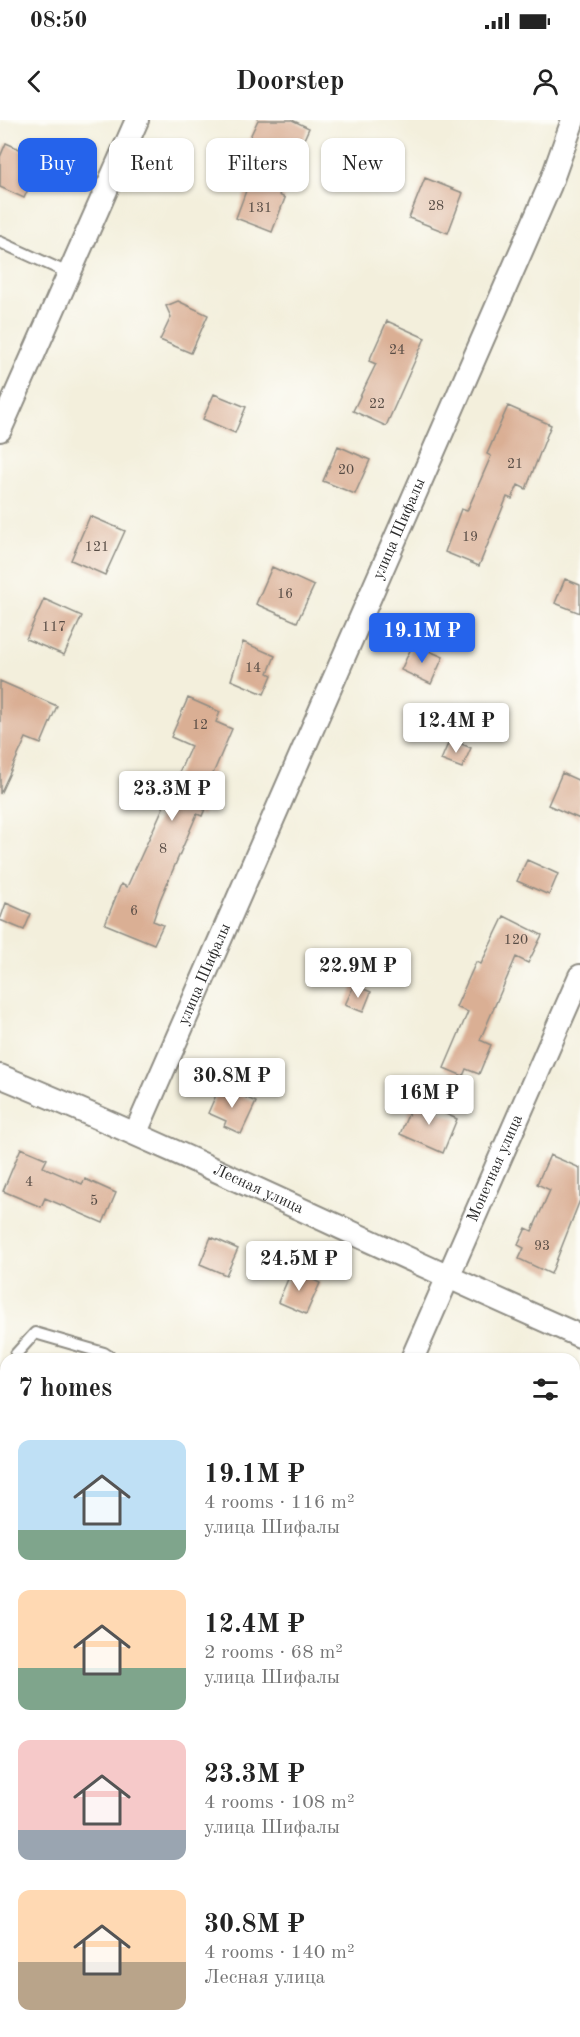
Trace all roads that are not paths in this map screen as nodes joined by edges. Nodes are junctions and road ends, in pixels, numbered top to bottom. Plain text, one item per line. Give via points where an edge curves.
1 (137, 120) edge
2 (573, 120) edge
3 (0, 242) edge
4 (68, 273) junction
5 (0, 430) edge
6 (580, 976) edge
7 (0, 1076) edge
8 (136, 1132) junction
9 (446, 1277) junction
10 (580, 1336) edge
11 (17, 1353) edge
12 (104, 1353) edge
13 (414, 1353) edge

1 - 4 street
2 - 8 street, улица Шифалы via 545,196
3 - 4 lane
4 - 5 street
6 - 9 street, Монетная улица
7 - 8 street, Лесная улица
8 - 9 street, Лесная улица
9 - 10 street, Лесная улица
9 - 13 street, Монетная улица
11 - 12 lane via 35,1333

